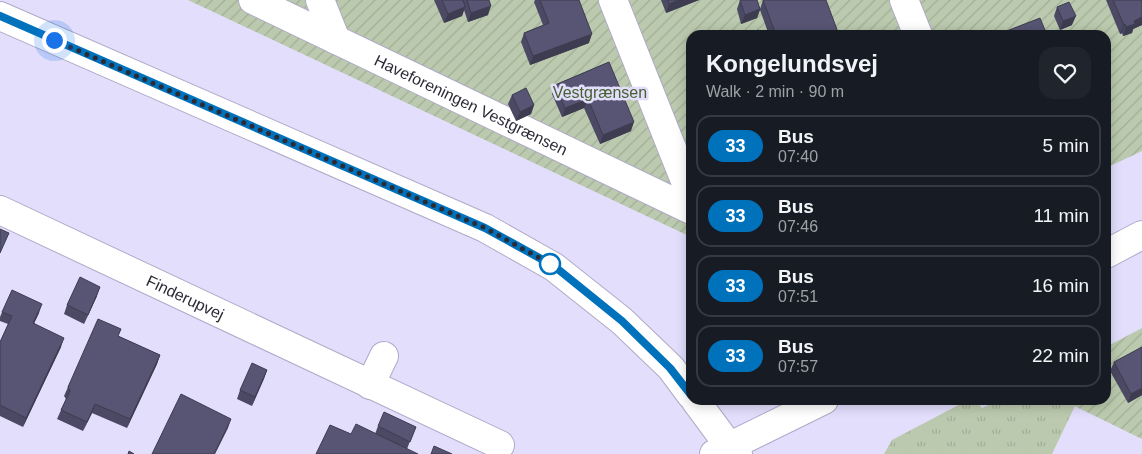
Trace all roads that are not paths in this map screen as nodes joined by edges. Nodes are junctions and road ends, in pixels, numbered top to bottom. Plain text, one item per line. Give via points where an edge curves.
1 (252, 0) edge
2 (320, 0) edge
3 (613, 0) edge
4 (904, 0) edge
5 (0, 16) edge
6 (916, 30) edge
7 (336, 40) junction
8 (686, 183) edge
9 (686, 208) edge
10 (0, 210) edge
11 (1142, 234) edge
12 (1111, 251) edge
13 (384, 356) dead end
14 (370, 385) junction
15 (686, 389) edge
16 (698, 405) edge
17 (814, 405) edge
18 (500, 445) dead end
19 (727, 451) edge

1 - 7 street, Haveforeningen Vestgrænsen
2 - 7 street
3 - 8 street
4 - 6 street
5 - 15 street via 485,228 554,266 622,321 670,368
7 - 9 street, Haveforeningen Vestgrænsen
10 - 14 street, Finderupvej
11 - 12 street
13 - 14 street
14 - 18 street, Finderupvej
16 - 19 street
17 - 19 street

